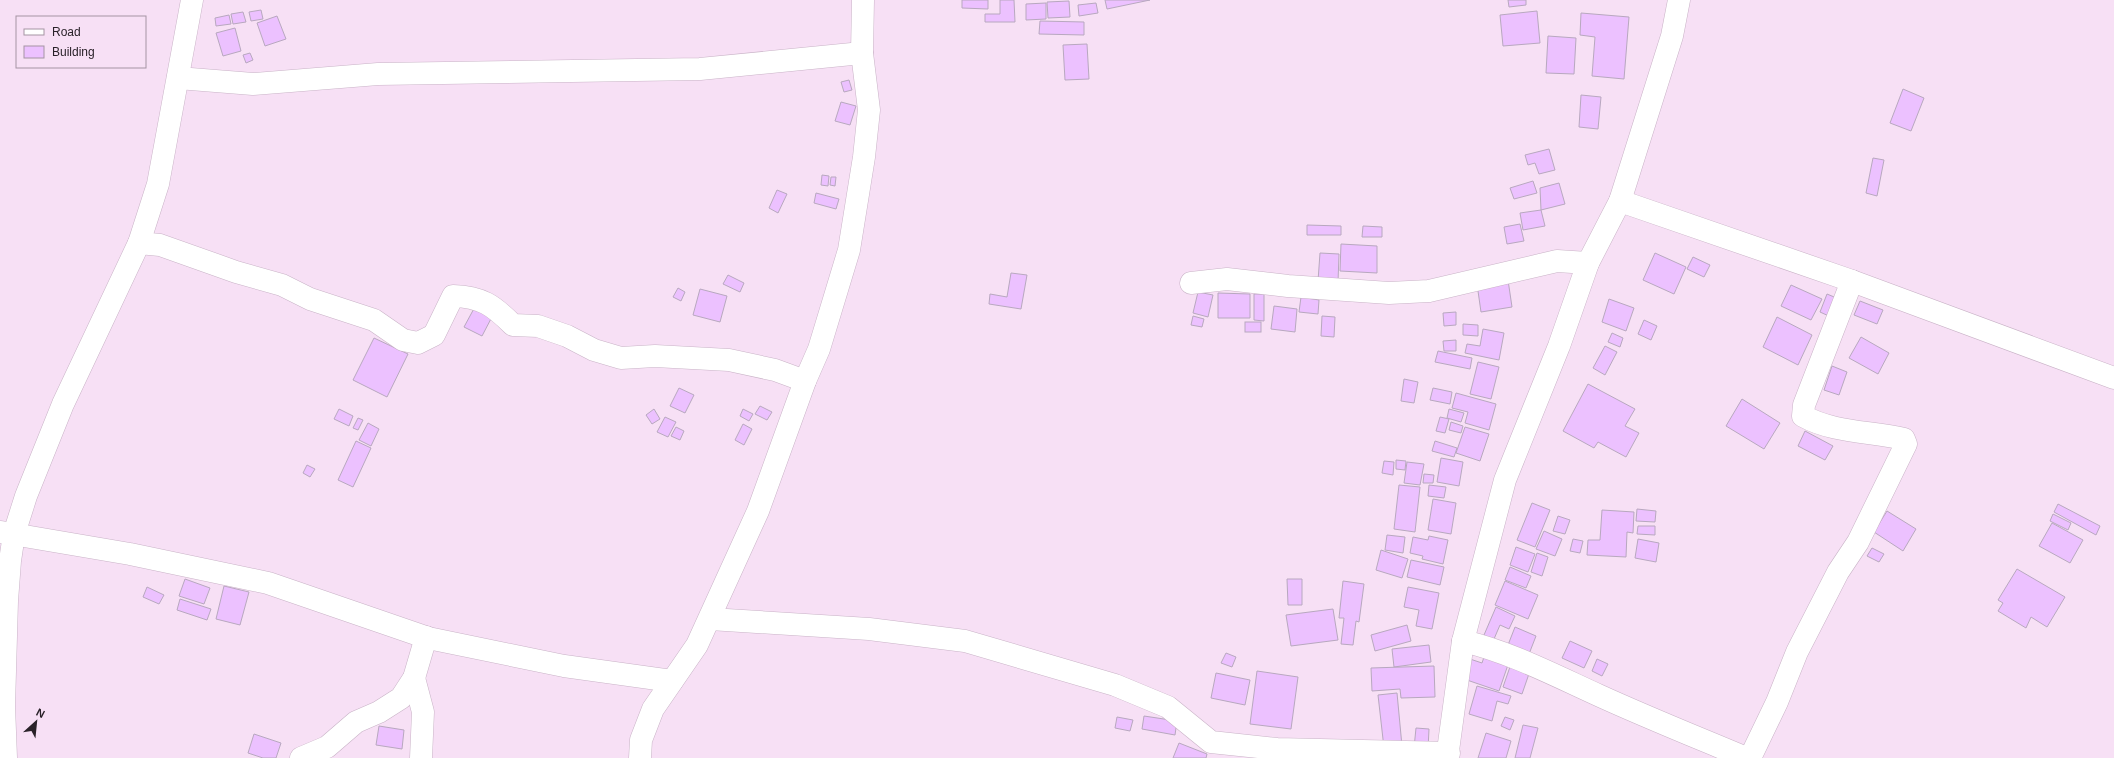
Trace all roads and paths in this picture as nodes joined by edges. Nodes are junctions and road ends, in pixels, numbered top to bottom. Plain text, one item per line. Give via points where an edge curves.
1 (192, 0) edge
2 (863, 0) edge
3 (1679, 0) edge
4 (862, 53) junction
5 (178, 78) junction
6 (1620, 201) junction
7 (139, 243) junction
8 (1588, 263) junction
9 (1852, 281) junction
10 (1191, 283) dead end
11 (2114, 378) edge
12 (805, 381) junction
13 (7, 533) edge
14 (710, 619) junction
15 (426, 637) junction
16 (1463, 641) junction
17 (414, 678) junction
18 (672, 681) junction
19 (1448, 756) edge
20 (6, 758) edge
21 (301, 758) edge
22 (421, 758) edge
23 (640, 758) edge
24 (1746, 758) edge
25 (1750, 758) edge

1 - 5 street
2 - 4 street
3 - 6 street via 1672,36
4 - 5 street via 700,68 378,74 254,84
4 - 12 street via 869,110 850,242 819,349
5 - 7 street via 158,184
6 - 8 street
6 - 9 street
7 - 12 street via 160,245 282,285 310,299 374,320 403,340 418,343 434,335 453,296 472,296 498,310 513,325 538,326 567,336 594,350 621,358 655,356 730,360 774,370
7 - 13 street via 63,404 26,496
8 - 10 street via 1557,261 1429,291 1397,293 1227,279
8 - 16 street via 1559,346 1505,480
9 - 11 street
9 - 25 street via 1804,405 1803,416 1813,422 1904,440 1906,444 1861,535 1838,572 1797,652
12 - 14 street via 758,511
13 - 15 street via 130,554 268,583
13 - 20 street via 10,560 4,706
14 - 18 street via 697,645
14 - 19 street via 869,629 965,641 1115,685 1168,707 1211,742 1277,749
15 - 17 street
15 - 18 street via 564,666
16 - 19 street
16 - 24 street via 1512,656 1628,709
17 - 21 street via 401,698 356,722 327,746
17 - 22 street via 423,712
18 - 23 street via 653,709 641,740

